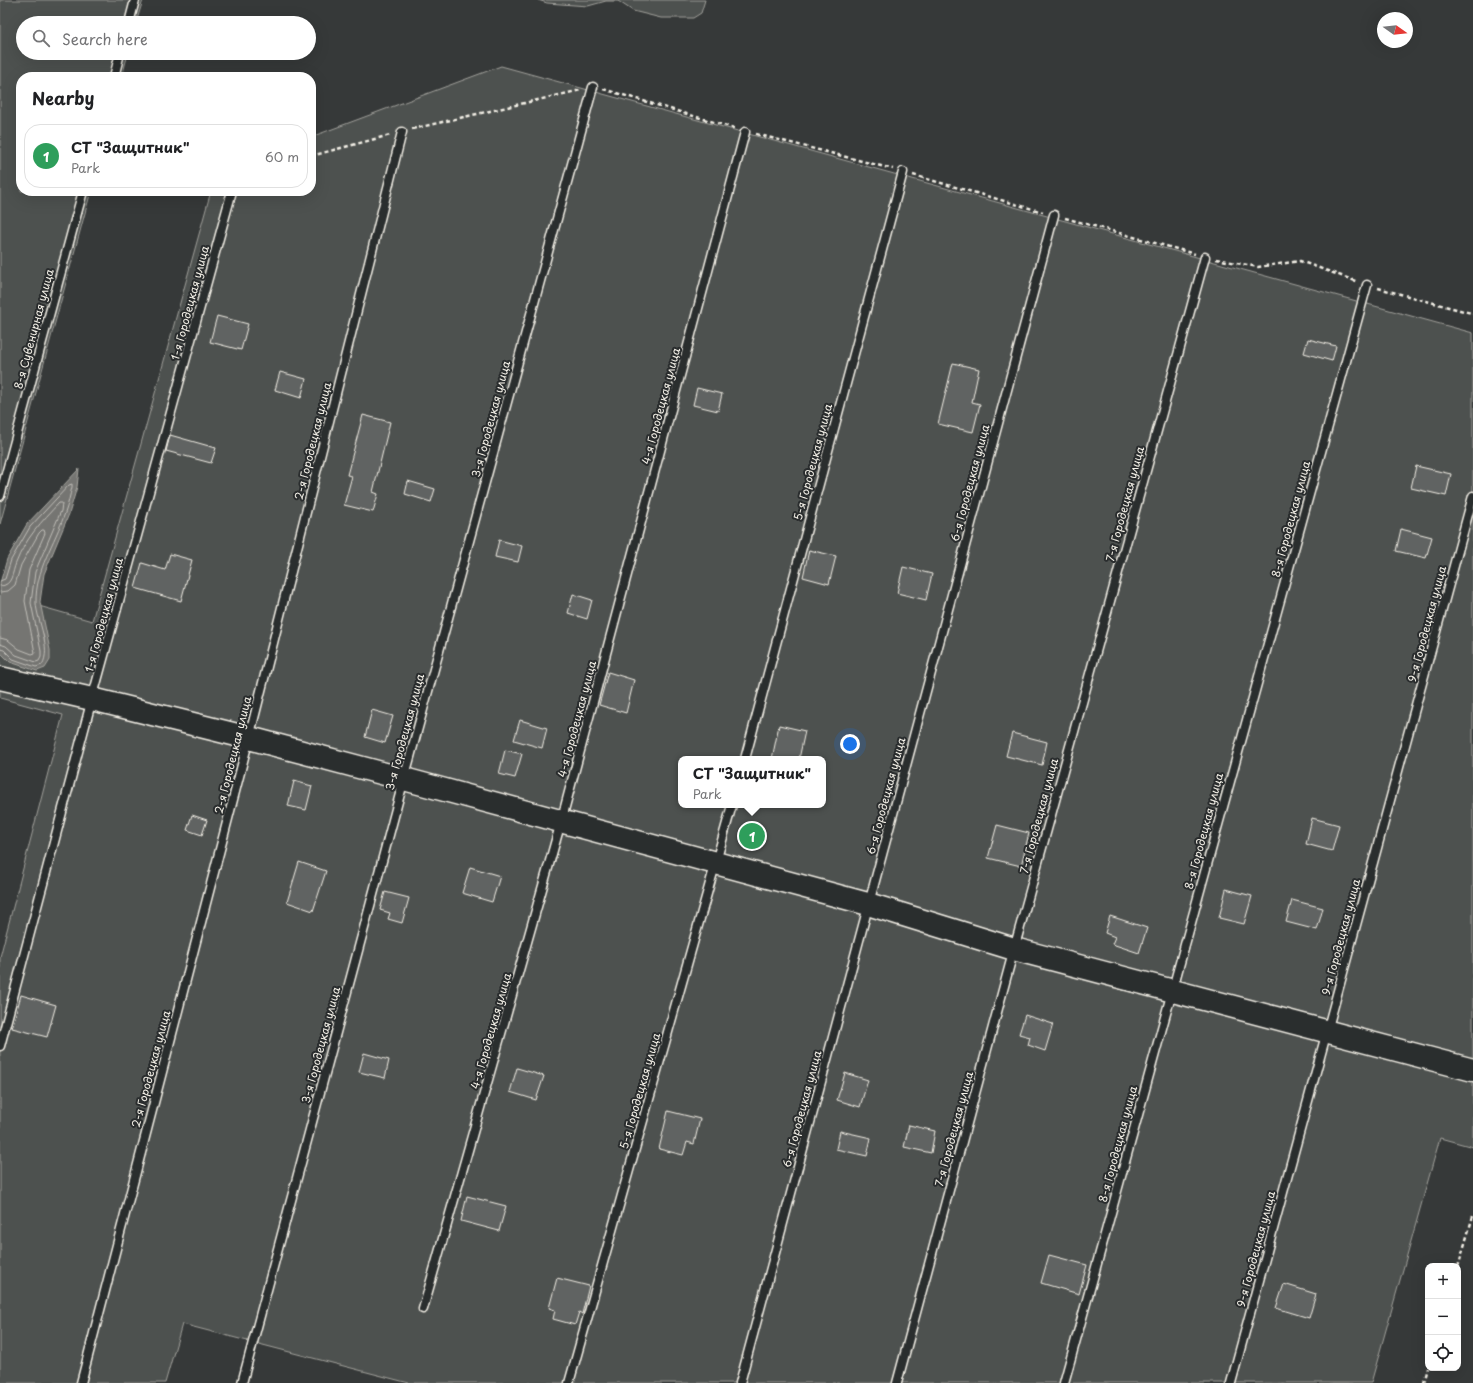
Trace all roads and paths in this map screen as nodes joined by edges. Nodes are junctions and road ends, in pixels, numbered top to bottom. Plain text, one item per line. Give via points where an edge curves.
1 (135, 0) edge
2 (131, 16) edge
3 (118, 60) edge
4 (115, 72) edge
5 (593, 87) dead end
6 (402, 132) dead end
7 (745, 132) dead end
8 (903, 172) dead end
9 (82, 196) edge
10 (231, 196) edge
11 (1054, 215) dead end
12 (1205, 257) dead end
13 (1367, 285) dead end
14 (0, 496) edge
15 (1473, 496) edge
16 (0, 678) edge
17 (92, 699) junction
18 (249, 738) junction
19 (746, 756) edge
20 (404, 779) junction
21 (731, 808) edge
22 (561, 822) junction
23 (716, 863) junction
24 (868, 904) junction
25 (1014, 949) junction
26 (1172, 990) junction
27 (1327, 1032) junction
28 (0, 1046) edge
29 (1473, 1070) edge
30 (1473, 1216) edge
31 (1459, 1263) edge
32 (423, 1310) dead end
33 (1427, 1371) edge
34 (81, 1383) edge
35 (242, 1383) edge
36 (569, 1383) edge
37 (740, 1383) edge
38 (897, 1383) edge
39 (1064, 1383) edge
40 (1231, 1383) edge
41 (1424, 1383) edge

1 - 2 lane
3 - 4 lane
5 - 20 lane, 3-я Городецкая улица
6 - 18 lane, 2-я Городецкая улица
7 - 22 lane, 4-я Городецкая улица
8 - 19 lane, 5-я Городецкая улица
9 - 14 lane, 8-я Сувенирная улица
10 - 17 lane, 1-я Городецкая улица
11 - 24 lane, 6-я Городецкая улица
12 - 25 lane, 7-я Городецкая улица
13 - 26 lane, 8-я Городецкая улица
15 - 27 lane, 9-я Городецкая улица
16 - 17 street
17 - 18 street
17 - 28 lane, 1-я Городецкая улица
18 - 20 street
18 - 34 lane, 2-я Городецкая улица
20 - 22 street
20 - 35 lane, 3-я Городецкая улица
21 - 23 lane, 5-я Городецкая улица
22 - 23 street
22 - 32 lane, 4-я Городецкая улица
23 - 24 street
23 - 36 lane, 5-я Городецкая улица
24 - 25 street
24 - 37 lane, 6-я Городецкая улица
25 - 26 street
25 - 38 lane, 7-я Городецкая улица
26 - 27 street
26 - 39 lane, 8-я Городецкая улица
27 - 29 street
27 - 40 lane, 9-я Городецкая улица
30 - 31 path
33 - 41 path

